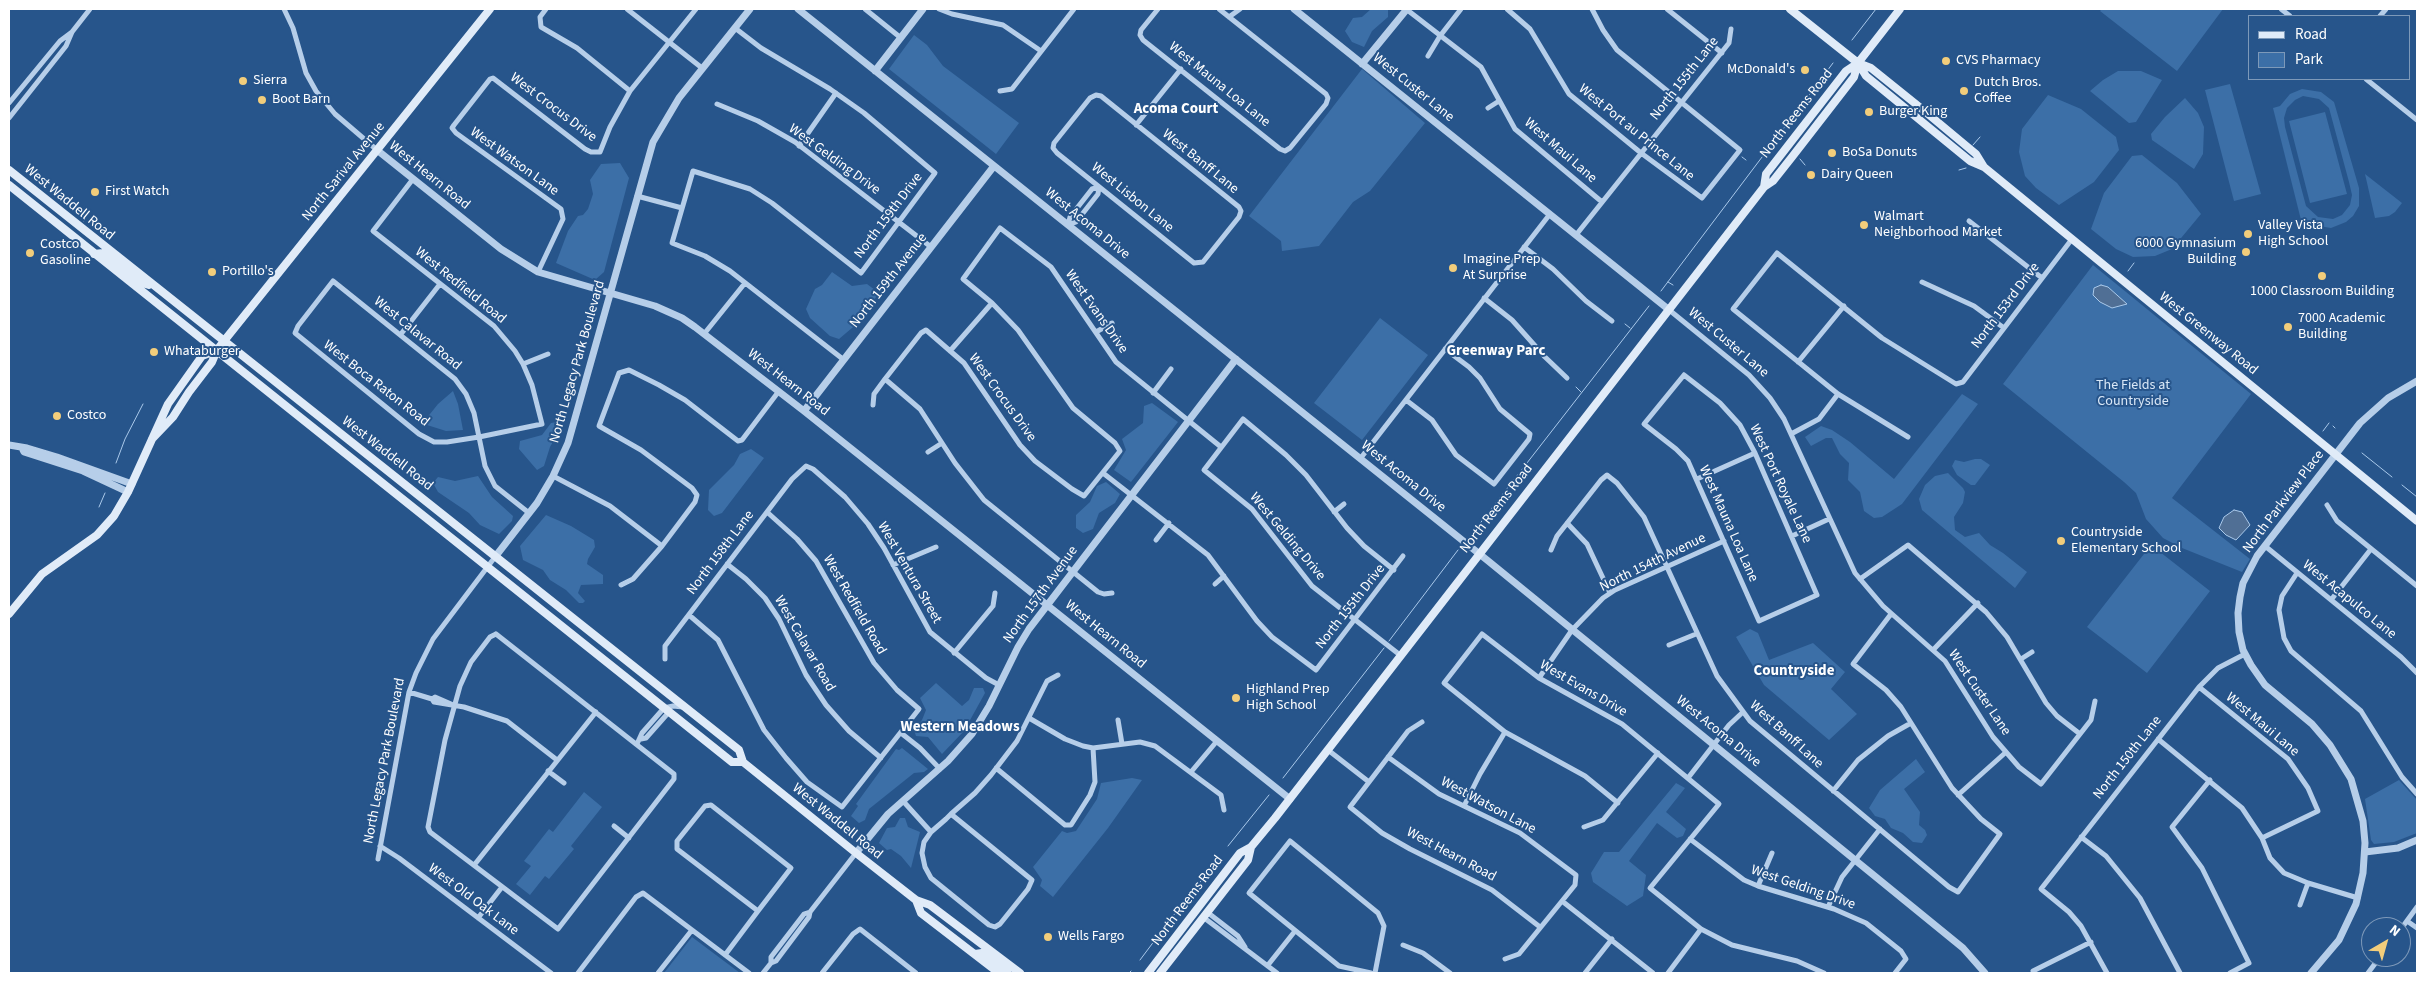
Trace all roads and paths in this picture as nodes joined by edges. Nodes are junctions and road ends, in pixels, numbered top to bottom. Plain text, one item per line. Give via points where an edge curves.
1 (90, 9) edge
2 (284, 9) edge
3 (490, 9) edge
4 (546, 9) edge
5 (626, 9) edge
6 (696, 9) edge
7 (750, 9) edge
8 (798, 9) edge
9 (865, 9) edge
10 (923, 9) edge
11 (939, 9) edge
12 (1074, 9) edge
13 (1158, 9) edge
14 (1219, 9) edge
15 (1232, 9) edge
16 (1240, 9) edge
17 (1294, 9) edge
18 (1406, 9) edge
19 (1461, 9) edge
20 (1507, 9) edge
21 (1592, 9) edge
22 (1666, 9) edge
23 (1790, 9) edge
24 (1900, 9) edge
25 (1229, 17) junction
26 (734, 28) junction
27 (1731, 29) dead end
28 (72, 32) junction
29 (1440, 36) junction
30 (901, 38) junction
31 (670, 42) junction
32 (1042, 51) junction
33 (1722, 52) junction
34 (1428, 56) dead end
35 (1858, 63) junction
36 (1362, 64) junction
37 (702, 68) junction
38 (1181, 69) junction
39 (875, 71) junction
40 (493, 78) joint
41 (2367, 80) edge
42 (630, 91) junction
43 (1000, 91) dead end
44 (836, 93) junction
45 (1499, 100) junction
46 (1682, 102) junction
47 (9, 103) edge
48 (716, 104) dead end
49 (1488, 108) dead end
50 (9, 118) edge
51 (2417, 120) edge
52 (1136, 125) junction
53 (800, 146) junction
54 (1053, 148) joint
55 (377, 150) junction
56 (1641, 153) junction
57 (994, 166) junction
58 (9, 170) edge
59 (413, 179) junction
60 (9, 185) edge
61 (1099, 186) junction
62 (637, 196) junction
63 (1084, 200) junction
64 (1602, 202) junction
65 (1090, 204) junction
66 (682, 208) junction
67 (1550, 214) junction
68 (1969, 221) dead end
69 (898, 222) junction
70 (1068, 225) junction
71 (1576, 235) junction
72 (2072, 239) junction
73 (931, 247) junction
74 (1524, 247) junction
75 (94, 254) junction
76 (1199, 264) joint
77 (538, 272) junction
78 (2042, 278) junction
79 (333, 281) joint
80 (1922, 282) dead end
81 (744, 283) junction
82 (440, 284) junction
83 (160, 290) junction
84 (610, 295) junction
85 (1484, 298) junction
86 (992, 303) junction
87 (1844, 306) junction
88 (1668, 309) junction
89 (1612, 321) dead end
90 (1112, 323) dead end
91 (2004, 328) junction
92 (1096, 332) junction
93 (402, 334) junction
94 (704, 334) junction
95 (224, 340) junction
96 (1445, 349) junction
97 (217, 350) junction
98 (950, 350) junction
99 (548, 354) dead end
100 (844, 360) junction
101 (1236, 360) junction
102 (1798, 362) junction
103 (522, 364) junction
104 (1171, 369) dead end
105 (1567, 378) dead end
106 (885, 379) junction
107 (2417, 381) edge
108 (779, 392) junction
109 (1153, 393) junction
110 (1838, 394) junction
111 (1406, 400) junction
112 (873, 405) dead end
113 (804, 411) junction
114 (1188, 422) junction
115 (1644, 424) joint
116 (1791, 434) junction
117 (479, 437) junction
118 (1908, 437) dead end
119 (942, 443) junction
120 (9, 445) edge
121 (1221, 447) junction
122 (22, 448) junction
123 (928, 452) dead end
124 (1755, 453) junction
125 (2336, 454) junction
126 (1360, 459) junction
127 (806, 466) joint
128 (1103, 473) junction
129 (553, 476) junction
130 (1697, 479) junction
131 (132, 484) junction
132 (128, 492) junction
133 (1132, 494) junction
134 (1344, 504) dead end
135 (2328, 505) dead end
136 (767, 512) junction
137 (1334, 512) junction
138 (529, 514) junction
139 (1829, 519) junction
140 (2417, 521) edge
141 (1567, 523) junction
142 (1169, 524) junction
143 (1792, 536) junction
144 (1156, 540) dead end
145 (1724, 541) junction
146 (662, 546) junction
147 (2265, 546) junction
148 (936, 547) dead end
149 (2371, 549) junction
150 (1551, 550) dead end
151 (1479, 554) junction
152 (1403, 556) dead end
153 (495, 557) junction
154 (727, 564) junction
155 (893, 565) junction
156 (488, 566) junction
157 (1667, 567) junction
158 (1394, 570) junction
159 (1072, 572) junction
160 (2297, 573) junction
161 (1224, 576) junction
162 (1860, 579) junction
163 (1215, 584) dead end
164 (621, 585) dead end
165 (2417, 586) edge
166 (995, 592) dead end
167 (1112, 593) dead end
168 (1610, 594) junction
169 (2331, 600) junction
170 (1978, 603) junction
171 (1047, 604) junction
172 (9, 614) edge
173 (1891, 614) junction
174 (689, 615) junction
175 (1356, 620) junction
176 (1759, 621) joint
177 (1572, 630) junction
178 (1696, 634) junction
179 (1669, 645) dead end
180 (1934, 649) junction
181 (2032, 652) dead end
182 (954, 653) junction
183 (2245, 654) junction
184 (1400, 655) junction
185 (665, 659) dead end
186 (2021, 659) junction
187 (2417, 674) edge
188 (1058, 676) dead end
189 (1538, 678) junction
190 (999, 685) junction
191 (2199, 687) junction
192 (409, 692) junction
193 (2095, 701) dead end
194 (453, 705) junction
195 (684, 707) junction
196 (666, 710) junction
197 (596, 712) junction
198 (1743, 712) junction
199 (1029, 718) junction
200 (1118, 720) dead end
201 (1422, 722) dead end
202 (1911, 723) junction
203 (1505, 732) junction
204 (901, 733) junction
205 (2080, 734) junction
206 (2158, 739) junction
207 (1216, 741) junction
208 (637, 744) junction
209 (1122, 744) junction
210 (1714, 745) junction
211 (1093, 748) junction
212 (1328, 750) junction
213 (1658, 753) junction
214 (2005, 753) junction
215 (1388, 757) junction
216 (881, 758) junction
217 (557, 760) junction
218 (743, 762) junction
219 (996, 768) junction
220 (940, 769) junction
221 (548, 771) junction
222 (1191, 772) junction
223 (1688, 778) junction
224 (2210, 780) junction
225 (1369, 782) junction
226 (564, 783) dead end
227 (1832, 791) junction
228 (2417, 794) edge
229 (1958, 795) junction
230 (1290, 799) junction
231 (903, 801) junction
232 (1618, 802) junction
233 (1464, 806) junction
234 (1224, 810) dead end
235 (951, 814) junction
236 (614, 826) dead end
237 (1584, 827) dead end
238 (1880, 829) junction
239 (931, 832) junction
240 (2080, 837) junction
241 (629, 838) junction
242 (2262, 838) junction
243 (1690, 839) junction
244 (2417, 840) edge
245 (380, 846) junction
246 (1251, 848) junction
247 (2365, 852) junction
248 (856, 853) junction
249 (1772, 853) dead end
250 (378, 859) dead end
251 (1855, 860) junction
252 (475, 864) junction
253 (2308, 883) junction
254 (1758, 886) junction
255 (502, 887) junction
256 (2358, 898) junction
257 (916, 900) junction
258 (1562, 901) junction
259 (2300, 904) dead end
260 (1828, 907) junction
261 (758, 911) junction
262 (1205, 914) junction
263 (478, 918) junction
264 (1540, 927) junction
265 (1701, 929) junction
266 (692, 930) junction
267 (1295, 931) junction
268 (1612, 939) junction
269 (2091, 942) junction
270 (1403, 945) dead end
271 (975, 954) junction
272 (725, 955) junction
273 (1505, 959) dead end
274 (1268, 965) junction
275 (1012, 967) junction
276 (2034, 972) edge
277 (551, 973) edge
278 (578, 973) edge
279 (658, 973) edge
280 (749, 973) edge
281 (763, 973) edge
282 (822, 973) edge
283 (916, 973) edge
284 (999, 973) edge
285 (1020, 973) edge
286 (1148, 973) edge
287 (1160, 973) edge
288 (1277, 973) edge
289 (1370, 973) edge
290 (1375, 973) edge
291 (1450, 973) edge
292 (1584, 973) edge
293 (1654, 973) edge
294 (1668, 973) edge
295 (1824, 973) edge
296 (1896, 973) edge
297 (1985, 973) edge
298 (2107, 973) edge
299 (2180, 973) edge
300 (2230, 973) edge
301 (2311, 973) edge

1 - 28 street
2 - 55 street, West Hearn Road via 306,73 316,91 335,114
3 - 55 main road, North Sarival Avenue
4 - 42 street via 539,21 541,27 577,48
5 - 31 street
6 - 31 street
7 - 26 street, North Legacy Park Boulevard
8 - 39 street, West Acoma Drive
9 - 30 street
10 - 30 street
11 - 32 street via 1003,26
12 - 32 street
13 - 38 street, West Mauna Loa Lane via 1140,35
14 - 25 street
15 - 25 street
16 - 25 street
17 - 36 street, West Custer Lane
18 - 29 street, West Maui Lane
18 - 36 street
19 - 29 street
20 - 56 street, West Port au Prince Lane via 1530,29 1569,94
21 - 46 street via 1617,50
22 - 33 street
23 - 35 main road, West Greenway Road
24 - 35 main road, North Reems Road
25 - 38 street, West Mauna Loa Lane via 1328,98 1290,148 1280,149
26 - 37 street, North Legacy Park Boulevard
26 - 44 street
27 - 33 street, North 155th Lane via 1729,43
28 - 47 street via 60,41
28 - 50 street via 66,46
29 - 34 street
29 - 45 street, West Maui Lane via 1481,67
30 - 39 street
31 - 37 street
31 - 42 street
32 - 43 street via 1012,89
33 - 46 street, North 155th Lane
35 - 72 main road, West Greenway Road via 1866,76 1970,161 1984,166
35 - 88 main road, North Reems Road via 1854,77
36 - 67 street, West Custer Lane
37 - 62 street, North Legacy Park Boulevard via 661,126
38 - 52 street
39 - 57 street, West Acoma Drive
40 - 42 street, West Crocus Drive via 591,152 600,152
40 - 77 street, West Watson Lane via 452,128 561,209 563,219
41 - 51 street
44 - 53 street
44 - 69 street, North 159th Drive via 936,173
45 - 49 street
45 - 64 street, West Maui Lane via 1515,129 1524,138
46 - 56 street, North 155th Lane
46 - 56 street, West Port au Prince Lane via 1740,150 1702,198
48 - 53 street, West Gelding Drive via 758,121
52 - 54 street, West Banff Lane via 1096,95 1090,98
52 - 76 street, West Banff Lane via 1241,211
53 - 69 street, West Gelding Drive
54 - 61 street, West Lisbon Lane
55 - 59 street, West Hearn Road
55 - 95 main road, North Sarival Avenue
56 - 64 street, North 155th Lane
57 - 70 street, West Acoma Drive
57 - 73 street, North 159th Avenue
58 - 83 main road, West Waddell Road
59 - 77 street, West Hearn Road via 501,249
59 - 82 street, West Redfield Road via 373,231
60 - 75 main road, West Waddell Road
61 - 63 street via 1092,189
61 - 65 street via 1098,194
61 - 76 street, West Lisbon Lane
62 - 66 street
62 - 84 street, North Legacy Park Boulevard
63 - 65 street
63 - 70 street
64 - 71 street, North 155th Lane
65 - 70 street via 1076,222
66 - 69 street, North 159th Drive via 694,171 750,190 772,203 860,273
66 - 81 street via 672,243 704,256
67 - 71 street, West Custer Lane
67 - 74 street
68 - 78 street
69 - 73 street, West Gelding Drive
70 - 101 street, West Acoma Drive
71 - 88 street, West Custer Lane
72 - 78 street, North 153rd Drive
72 - 125 main road, West Greenway Road
73 - 100 street, North 159th Avenue
74 - 85 street
74 - 89 street
75 - 83 main road via 103,253 140,282
75 - 97 main road, West Waddell Road
77 - 84 street, West Hearn Road
78 - 91 street, North 153rd Drive
79 - 93 street, West Calavar Road
79 - 117 street, West Boca Raton Road via 295,333 419,434 434,442
80 - 91 street via 1974,306
81 - 94 street
81 - 100 street
82 - 93 street
82 - 103 street, West Redfield Road via 494,326
83 - 95 main road, West Waddell Road
84 - 94 street, West Hearn Road via 662,309
84 - 129 street, North Legacy Park Boulevard via 574,426
85 - 96 street
85 - 105 street via 1512,320
86 - 92 street, West Evans Drive via 963,279 1000,228 1050,267
86 - 98 street
86 - 128 street via 1018,330 1073,408 1115,443 1120,451
87 - 91 street, North 153rd Drive via 1882,338 1956,384 1963,382
87 - 102 street
87 - 102 street via 1777,253 1734,309
88 - 116 street, West Custer Lane via 1750,375 1770,398
88 - 151 main road, North Reems Road
90 - 92 street
92 - 109 street, West Evans Drive via 1116,362
93 - 117 street, West Calavar Road via 455,379 466,394
94 - 108 street, West Hearn Road
95 - 97 main road, North Sarival Avenue
95 - 153 main road, West Waddell Road
96 - 111 street
96 - 111 street via 1480,378 1500,409 1530,434 1494,484 1456,455 1432,420
97 - 131 main road, North Sarival Avenue via 202,356 178,388 159,419
97 - 156 main road, West Waddell Road
98 - 106 street, West Crocus Drive via 926,330
98 - 128 street, West Crocus Drive via 964,363 1020,445 1035,461 1084,496
99 - 103 street
100 - 113 street, North 159th Avenue
101 - 114 street, North 157th Avenue
101 - 126 street, West Acoma Drive
102 - 110 street
103 - 117 street, West Redfield Road via 532,385 542,424
104 - 109 street
106 - 112 street via 874,394
106 - 119 street via 916,404
107 - 125 street, North Parkview Place via 2374,409
108 - 113 street, West Hearn Road
108 - 146 street via 738,441 685,400 659,385 629,370 619,373 599,426 641,450 697,495
109 - 114 street, West Evans Drive
110 - 116 street via 1819,419
110 - 118 street
111 - 126 street
113 - 171 street, West Hearn Road
114 - 121 street, West Evans Drive
114 - 133 street, North 157th Avenue
115 - 124 street, West Port Royale Lane via 1684,375 1733,416
115 - 130 street, West Mauna Loa Lane via 1682,455
116 - 139 street, West Custer Lane
117 - 138 street, West Calavar Road via 485,466 496,486
119 - 123 street
119 - 159 street via 984,500
120 - 122 street
121 - 137 street via 1243,419 1286,455
121 - 175 street, West Gelding Drive via 1204,470 1252,509 1312,586
122 - 131 street
122 - 132 street via 24,452 83,471
124 - 130 street
124 - 143 street, West Port Royale Lane
125 - 140 main road, West Greenway Road
125 - 147 street, North Parkview Place
126 - 151 street, West Acoma Drive
127 - 136 street, North 158th Lane
127 - 155 street, West Ventura Street via 845,497 868,524
128 - 133 street
129 - 138 street, North Legacy Park Boulevard
129 - 146 street via 610,506
130 - 145 street, West Mauna Loa Lane
131 - 132 main road, North Sarival Avenue
132 - 172 main road, North Sarival Avenue via 114,516 97,535 42,574
133 - 142 street
133 - 159 street, North 157th Avenue
134 - 137 street
135 - 149 street via 2337,521
136 - 154 street, North 158th Lane
136 - 204 street, West Redfield Road via 816,561 874,663 919,710
137 - 158 street via 1364,546
138 - 153 street, North Legacy Park Boulevard
139 - 143 street
139 - 162 street, West Custer Lane
141 - 150 street
141 - 157 street, West Banff Lane via 1607,475 1638,508
141 - 168 street via 1587,544
142 - 144 street
142 - 161 street via 1208,555
143 - 176 street, West Port Royale Lane via 1817,595
145 - 157 street, North 154th Avenue
145 - 176 street, West Mauna Loa Lane
146 - 164 street via 633,579
147 - 160 street, West Acapulco Lane
147 - 183 street, North Parkview Place via 2250,568 2240,596 2238,623
148 - 155 street
149 - 165 street
149 - 169 street
151 - 177 street, West Acoma Drive
151 - 184 main road, North Reems Road
152 - 158 street, North 155th Drive
153 - 156 street, North Legacy Park Boulevard
153 - 195 main road, West Waddell Road
154 - 174 street, North 158th Lane
154 - 216 street, West Calavar Road via 765,598 780,619 806,675 826,705 849,731
155 - 182 street, West Ventura Street via 922,622
156 - 192 street, North Legacy Park Boulevard via 433,639 423,655
156 - 196 main road, West Waddell Road
157 - 168 street, North 154th Avenue
157 - 178 street, West Banff Lane
158 - 175 street, North 155th Drive
159 - 167 street via 1098,592
159 - 171 street, North 157th Avenue
160 - 169 street, West Acapulco Lane
160 - 228 street via 2282,596 2279,610 2287,644 2360,711 2402,777
161 - 163 street
161 - 175 street, North 155th Drive via 1262,626 1316,670
162 - 170 street via 1908,545
162 - 173 street, West Custer Lane
166 - 182 street via 993,606
168 - 177 street, North 154th Avenue via 1593,606
169 - 187 street, West Acapulco Lane
170 - 180 street
170 - 186 street
171 - 190 street, North 157th Avenue via 1018,647
171 - 207 street, West Hearn Road
173 - 180 street, West Custer Lane
173 - 202 street via 1853,664 1886,690
174 - 185 street, North 158th Lane via 665,646
174 - 216 street via 718,640 764,730 807,782 842,807
175 - 184 street, West Gelding Drive
177 - 189 street, North 154th Avenue
177 - 210 street, West Acoma Drive
178 - 179 street
178 - 198 street, West Banff Lane via 1717,676
180 - 214 street, West Custer Lane via 1955,675
181 - 186 street
182 - 190 street, West Ventura Street
183 - 191 street, North 150th Lane via 2218,668
183 - 247 street, North Parkview Place via 2265,685 2312,724 2338,756 2358,800
184 - 212 main road, North Reems Road
186 - 205 street via 2046,703
188 - 199 street via 1048,681
189 - 203 street, West Evans Drive via 1482,634 1444,683
189 - 213 street, West Evans Drive via 1622,724
190 - 220 street, North 157th Avenue via 972,734
191 - 206 street, North 150th Lane
191 - 242 street, West Maui Lane via 2288,759 2308,788 2318,811
192 - 194 street via 432,699 435,697
192 - 245 street, North Legacy Park Boulevard
193 - 205 street via 2090,720
194 - 197 street via 471,662 496,634
194 - 217 street via 507,721
194 - 252 street via 428,827 430,832
195 - 196 street via 673,706
195 - 218 main road, West Waddell Road via 738,750
196 - 208 street via 642,733
196 - 218 main road, West Waddell Road via 732,762
197 - 208 street
197 - 217 street
198 - 210 street
198 - 227 street, West Banff Lane
199 - 211 street via 1065,739
199 - 219 street via 1017,741
200 - 209 street
201 - 215 street via 1408,731
202 - 227 street via 1888,736 1858,760
202 - 229 street via 1938,769
203 - 232 street via 1585,776
203 - 233 street
204 - 216 street
204 - 220 street
205 - 214 street, West Custer Lane via 2041,784
206 - 224 street
206 - 240 street, North 150th Lane
207 - 222 street
207 - 230 street, West Hearn Road
208 - 241 street via 672,771 675,777
209 - 211 street
209 - 222 street via 1148,743
210 - 223 street
210 - 251 street, West Acoma Drive
211 - 219 street via 1095,782 1071,825 1065,825
212 - 225 street
212 - 230 main road, North Reems Road
213 - 223 street, West Evans Drive
213 - 232 street
214 - 229 street
215 - 225 street
215 - 233 street, West Watson Lane via 1440,794
217 - 221 street
218 - 248 main road, West Waddell Road
219 - 235 street
220 - 231 street, North 157th Avenue
221 - 226 street
221 - 252 street
222 - 234 street via 1221,795
223 - 243 street, West Evans Drive via 1719,804
224 - 242 street via 2242,808
224 - 300 street via 2172,827 2202,868 2248,963
225 - 264 street, West Hearn Road via 1350,807 1382,833 1492,890
227 - 238 street, West Banff Lane
229 - 238 street, West Banff Lane via 2000,834 1958,892
230 - 246 main road, North Reems Road
231 - 239 street
231 - 248 street, North 157th Avenue via 877,826
232 - 237 street via 1603,820
233 - 258 street, West Watson Lane via 1520,834 1576,875 1576,882
235 - 239 street
235 - 239 street via 1032,880 1000,924 995,927 989,925 932,878 922,853
236 - 241 street
238 - 251 street
240 - 269 street, North 150th Lane via 2041,889 2069,912
240 - 299 street via 2106,856 2140,898
241 - 255 street via 561,928
242 - 253 street via 2270,858 2284,873
243 - 254 street, West Gelding Drive via 1744,880
243 - 265 street via 1650,888
244 - 247 street via 2398,848
245 - 250 street, North Legacy Park Boulevard
245 - 263 street, West Old Oak Lane
246 - 262 main road, North Reems Road via 1248,860
246 - 286 main road, North Reems Road via 1240,853
247 - 256 street, North Parkview Place
248 - 257 main road, West Waddell Road
248 - 281 street, North 157th Avenue via 810,912 804,914 771,957 771,963
249 - 254 street
251 - 260 street via 1838,882
251 - 297 street, West Acoma Drive via 1967,952
252 - 255 street
253 - 256 street
253 - 259 street
254 - 260 street, West Gelding Drive
255 - 263 street
256 - 301 street, North Parkview Place via 2339,940
257 - 271 main road, West Waddell Road via 920,913
257 - 275 main road, West Waddell Road via 930,905
258 - 264 street
258 - 268 street
260 - 296 street, West Gelding Drive via 1866,923 1902,951 1906,959
261 - 261 street via 677,849 677,841 705,806 711,805 791,868
261 - 272 street
262 - 274 street via 1234,942
262 - 287 main road, North Reems Road
263 - 277 street, West Old Oak Lane
264 - 273 street via 1519,954
265 - 294 street
265 - 295 street via 1732,944
266 - 272 street
266 - 278 street via 643,893 636,897
266 - 279 street
267 - 274 street
267 - 289 street via 1339,966
267 - 290 street via 1249,894 1290,841 1378,913 1384,926
268 - 292 street
268 - 293 street
269 - 276 street
269 - 298 street
270 - 291 street via 1423,954
271 - 275 main road via 982,953 1005,970
271 - 284 main road, West Waddell Road
272 - 280 street
274 - 288 street
275 - 285 main road, West Waddell Road
282 - 283 street via 860,929

